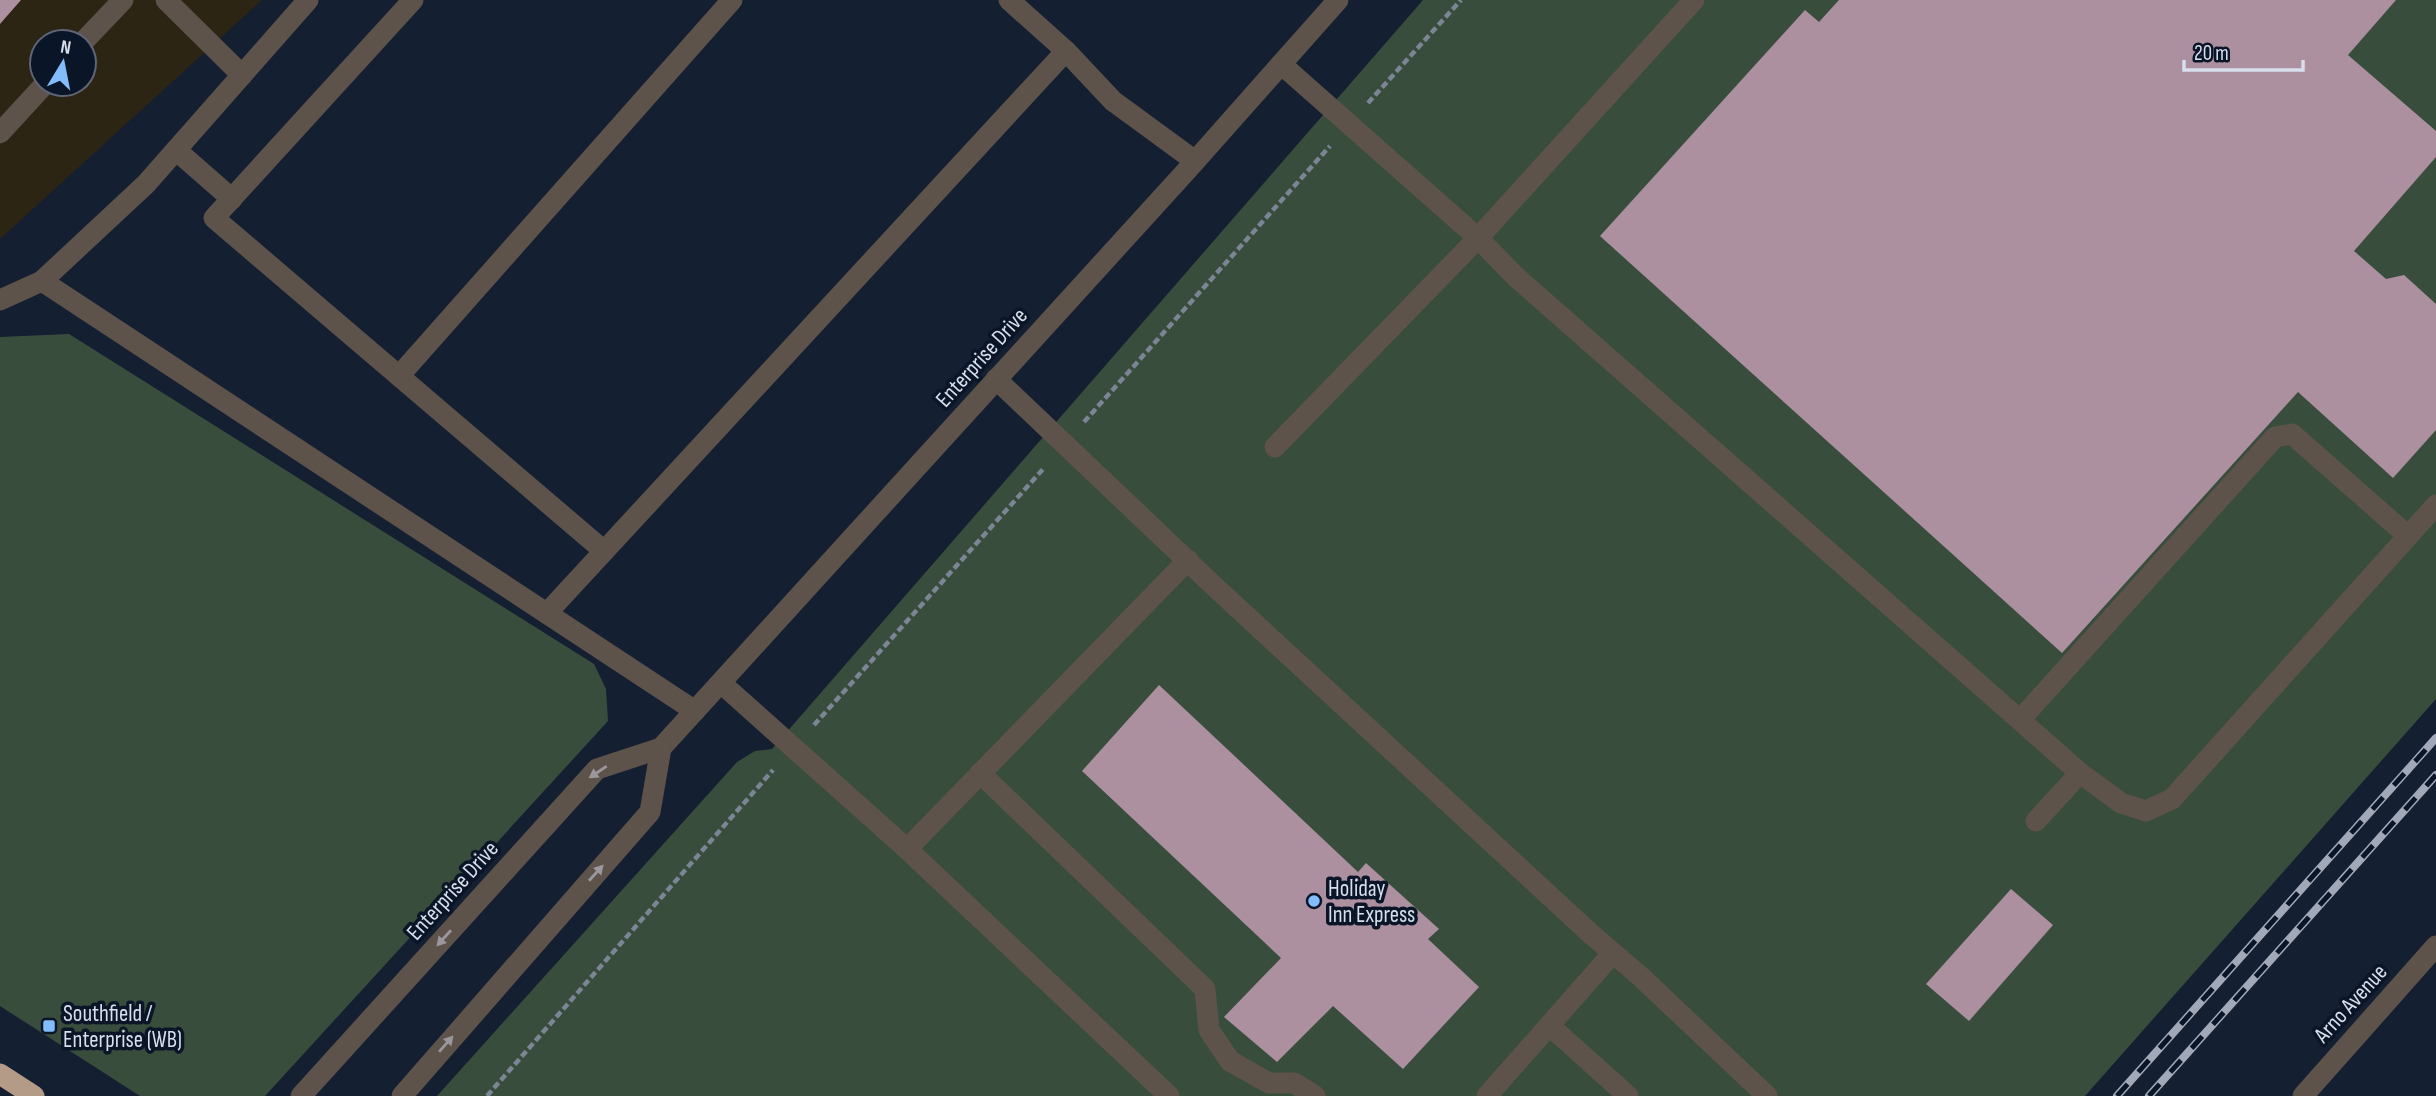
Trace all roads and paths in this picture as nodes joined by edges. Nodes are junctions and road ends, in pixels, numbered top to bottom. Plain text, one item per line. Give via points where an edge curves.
1 (123, 0) edge
2 (166, 0) edge
3 (308, 0) edge
4 (413, 0) edge
5 (732, 0) edge
6 (1009, 0) edge
7 (1338, 0) edge
8 (1461, 0) edge
9 (1694, 0) edge
10 (96, 28) edge
11 (1066, 51) junction
12 (1281, 64) junction
13 (242, 75) junction
14 (32, 98) edge
15 (1350, 124) junction
16 (0, 133) edge
17 (176, 150) junction
18 (1195, 161) junction
19 (232, 199) junction
20 (1478, 238) junction
21 (41, 281) junction
22 (0, 300) edge
23 (399, 376) junction
24 (996, 379) junction
25 (1065, 444) junction
26 (1275, 447) dead end
27 (2436, 505) edge
28 (2408, 536) junction
29 (604, 551) junction
30 (1188, 559) junction
31 (547, 613) junction
32 (721, 683) junction
33 (695, 711) junction
34 (819, 720) dead end
35 (2020, 720) junction
36 (661, 748) junction
37 (774, 769) dead end
38 (980, 773) junction
39 (2080, 773) junction
40 (2036, 821) dead end
41 (907, 849) junction
42 (1614, 953) junction
43 (2434, 953) edge
44 (1550, 1026) junction
45 (0, 1073) edge
46 (34, 1096) edge
47 (301, 1096) edge
48 (402, 1096) edge
49 (487, 1096) edge
50 (1169, 1096) edge
51 (1315, 1096) edge
52 (1488, 1096) edge
53 (1629, 1096) edge
54 (1767, 1096) edge
55 (2303, 1096) edge

1 - 10 street
2 - 13 street
3 - 13 street
4 - 19 street
5 - 23 street
6 - 11 street
7 - 12 street, Enterprise Drive
8 - 15 path
9 - 20 street
11 - 18 street via 1113,101
11 - 29 street
12 - 15 street
12 - 18 street, Enterprise Drive
13 - 17 street
14 - 16 street
15 - 20 street
15 - 25 path
17 - 19 street
17 - 21 street via 146,184
18 - 24 street, Enterprise Drive
19 - 23 street via 214,218
20 - 26 street
20 - 35 street via 1515,276
21 - 22 street
21 - 31 street
23 - 29 street
24 - 25 street
24 - 32 street, Enterprise Drive
25 - 30 street
25 - 34 path
27 - 28 street
28 - 35 street via 2292,434 2275,437
28 - 39 street via 2172,799 2147,811 2121,803
29 - 31 street
30 - 38 street
30 - 42 street
31 - 33 street
32 - 33 street, Enterprise Drive
32 - 41 street
33 - 36 street, Enterprise Drive
35 - 39 street
36 -> 47 street, Enterprise Drive via 597,769
48 -> 36 street via 650,812
37 - 49 path
38 - 41 street
38 - 51 street via 1205,989 1209,1030 1230,1061 1269,1083 1294,1083
39 - 40 street
41 - 50 street
42 - 44 street
42 - 54 street
43 - 55 street, Arno Avenue
44 - 52 street
44 - 53 street
45 - 46 highway

